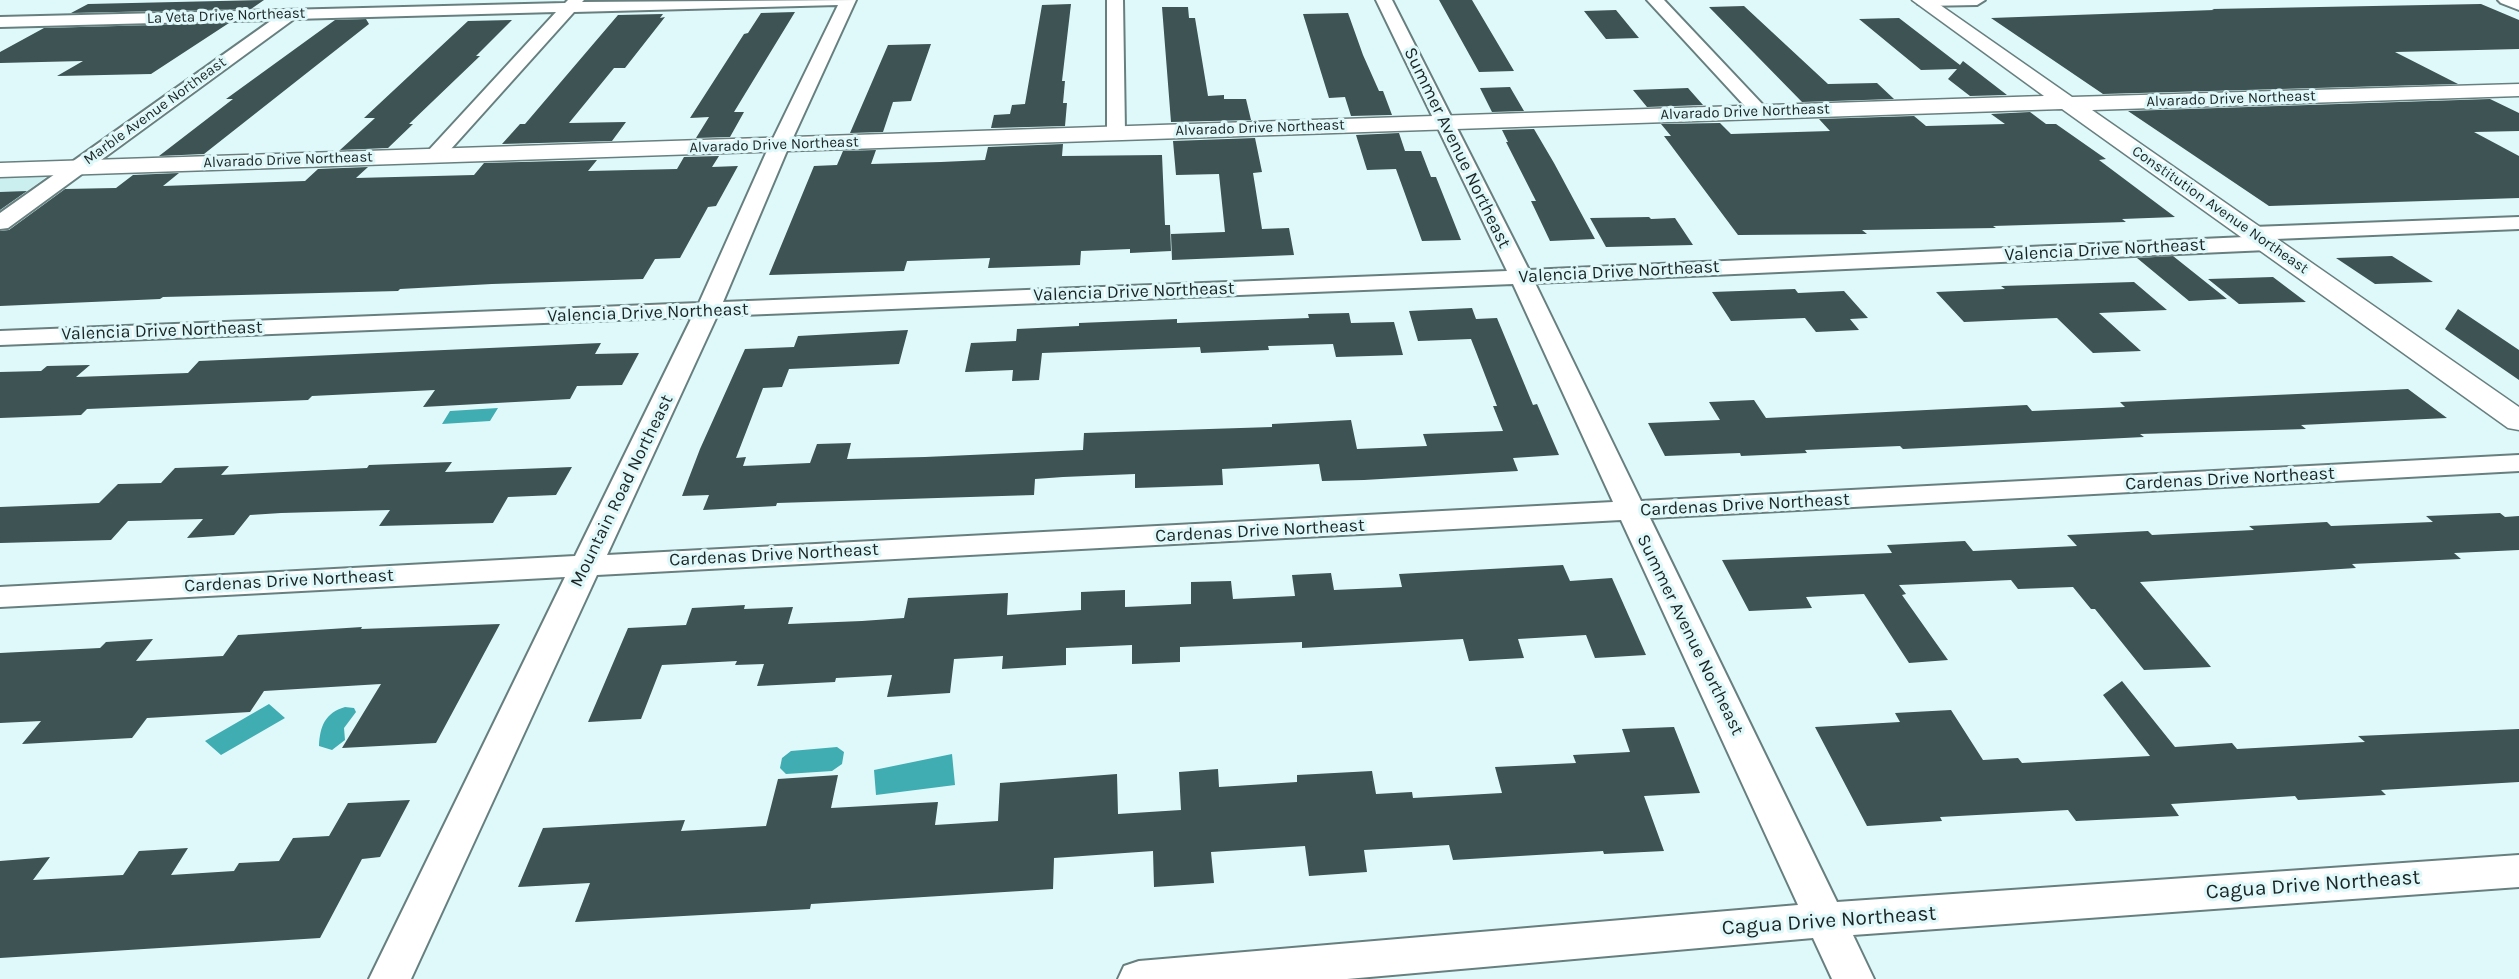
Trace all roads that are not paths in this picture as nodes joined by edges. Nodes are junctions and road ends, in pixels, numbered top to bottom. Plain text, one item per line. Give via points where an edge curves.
1 (311, 0) edge
2 (847, 0) edge
3 (1115, 0) edge
4 (1384, 0) edge
5 (1655, 0) edge
6 (1977, 0) edge
7 (2506, 0) edge
8 (1922, 1) edge
9 (573, 3) edge
10 (2519, 5) edge
11 (32, 6) dead end
12 (290, 15) junction
13 (0, 22) edge
14 (2519, 90) edge
15 (2070, 104) junction
16 (1759, 111) junction
17 (1444, 123) junction
18 (1116, 132) junction
19 (780, 145) junction
20 (435, 155) junction
21 (76, 167) junction
22 (0, 170) edge
23 (0, 223) edge
24 (2519, 224) edge
25 (2260, 238) junction
26 (1521, 276) junction
27 (708, 310) junction
28 (0, 338) edge
29 (2518, 419) edge
30 (2519, 463) edge
31 (1631, 511) junction
32 (586, 565) junction
33 (0, 597) edge
34 (2519, 871) edge
35 (1825, 920) junction
36 (390, 979) edge
37 (1139, 979) edge
38 (1853, 979) edge

1 - 12 street, Marble Avenue Northeast
2 - 9 street, La Veta Drive Northeast
2 - 19 street, Mountain Road Northeast
3 - 18 street
4 - 17 street, Summer Avenue Northeast
5 - 16 street
6 - 8 street
7 - 10 street
8 - 15 street, Constitution Avenue Northeast
9 - 12 street, La Veta Drive Northeast
9 - 20 street
11 - 13 street
12 - 13 street, La Veta Drive Northeast
12 - 21 street, Marble Avenue Northeast
14 - 15 street, Alvarado Drive Northeast
15 - 16 street, Alvarado Drive Northeast
15 - 25 street, Constitution Avenue Northeast
16 - 17 street, Alvarado Drive Northeast
17 - 18 street, Alvarado Drive Northeast
17 - 26 street, Summer Avenue Northeast
18 - 19 street, Alvarado Drive Northeast
19 - 20 street, Alvarado Drive Northeast
19 - 27 street, Mountain Road Northeast
20 - 21 street, Alvarado Drive Northeast
21 - 22 street, Alvarado Drive Northeast
21 - 23 street, Marble Avenue Northeast
24 - 25 street, Valencia Drive Northeast
25 - 26 street, Valencia Drive Northeast
25 - 29 street, Constitution Avenue Northeast
26 - 27 street, Valencia Drive Northeast
26 - 31 street, Summer Avenue Northeast
27 - 28 street, Valencia Drive Northeast
27 - 32 street, Mountain Road Northeast
30 - 31 street, Cardenas Drive Northeast
31 - 32 street, Cardenas Drive Northeast
31 - 35 street, Summer Avenue Northeast
32 - 33 street, Cardenas Drive Northeast
32 - 36 street, Mountain Road Northeast
34 - 35 street, Cagua Drive Northeast
35 - 37 street, Cagua Drive Northeast
35 - 38 street, Summer Avenue Northeast

